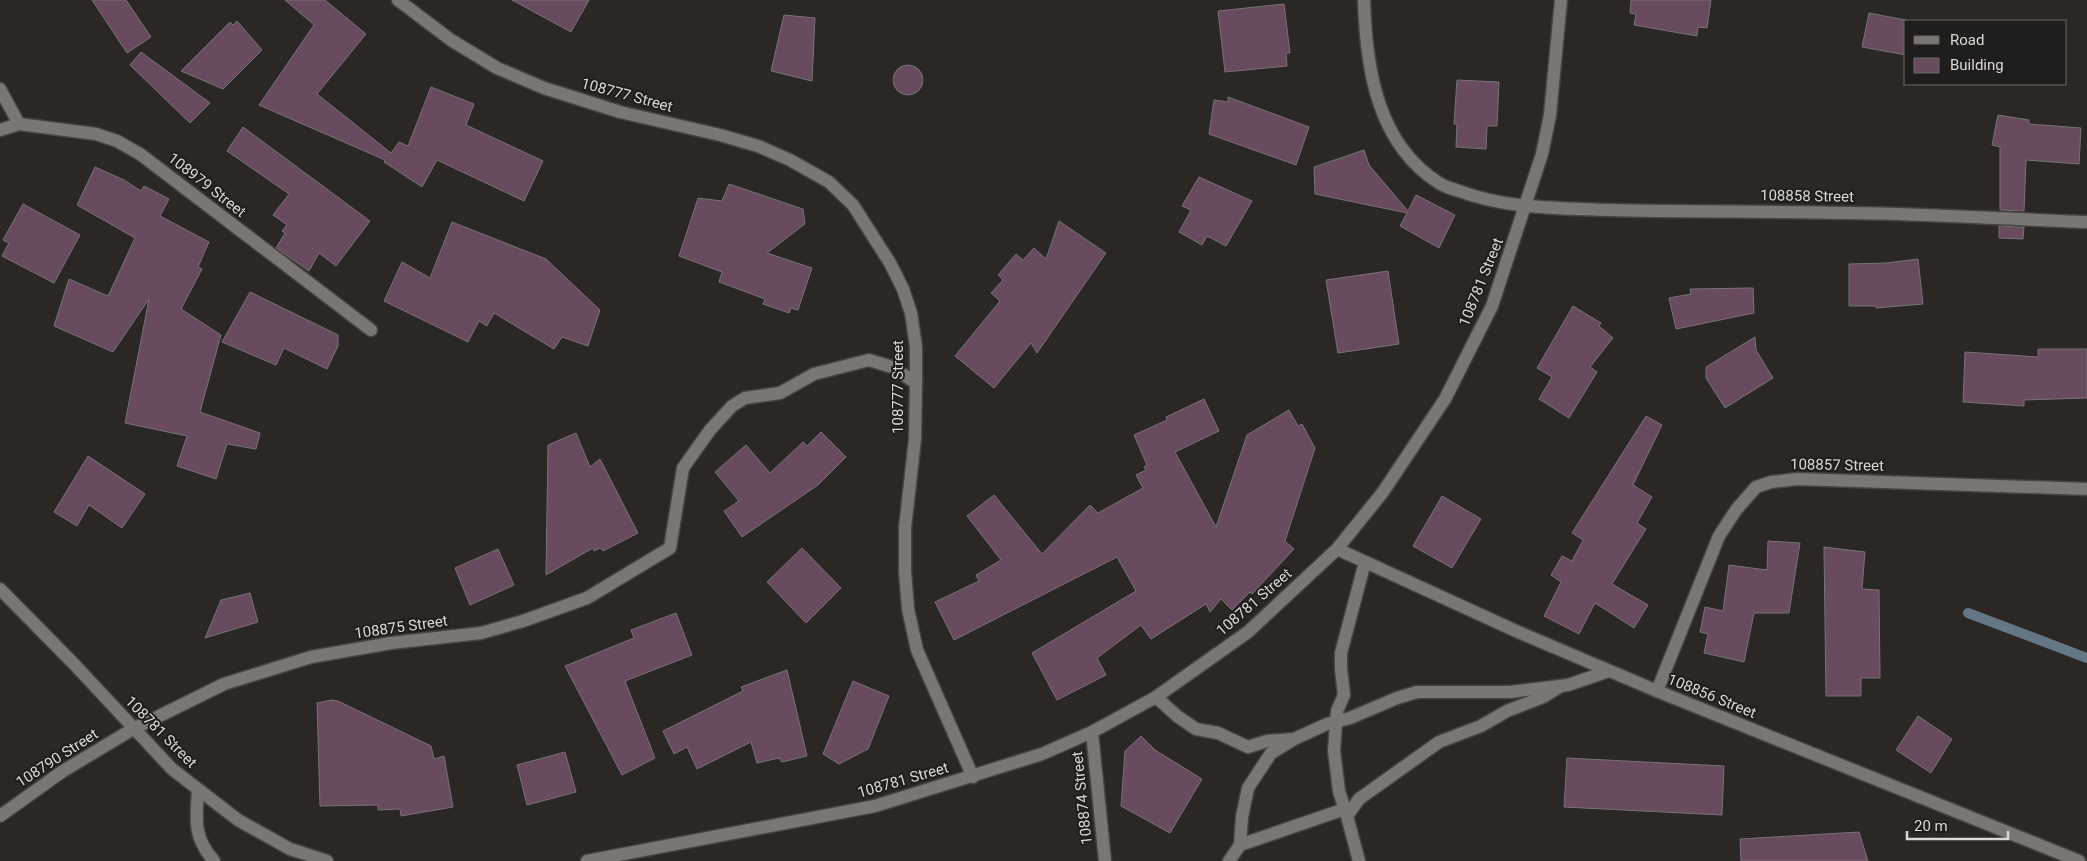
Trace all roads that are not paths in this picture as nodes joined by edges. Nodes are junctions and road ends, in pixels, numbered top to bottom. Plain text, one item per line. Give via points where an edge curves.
1 (398, 0) edge
2 (1364, 0) edge
3 (1561, 0) edge
4 (0, 89) edge
5 (19, 124) junction
6 (0, 130) edge
7 (1526, 207) junction
8 (2087, 222) edge
9 (371, 330) dead end
10 (916, 383) junction
11 (2087, 490) edge
12 (1337, 549) junction
13 (1365, 562) junction
14 (0, 589) edge
15 (1609, 671) junction
16 (1561, 686) junction
17 (1657, 691) junction
18 (1156, 696) junction
19 (1338, 721) junction
20 (133, 729) junction
21 (1092, 732) junction
22 (1294, 739) junction
23 (973, 777) junction
24 (198, 791) junction
25 (1346, 813) junction
26 (0, 816) edge
27 (1240, 845) junction
28 (214, 861) edge
29 (327, 861) edge
30 (587, 861) edge
31 (1105, 861) edge
32 (1229, 861) edge
33 (1359, 861) edge
34 (2079, 861) edge

1 - 10 street, 108777 Street via 451,40 496,68 544,88 620,112 758,146 829,182 853,205 878,242 903,290 911,313 916,347
2 - 7 street, 108858 Street via 1372,76 1379,105 1401,148 1441,184 1474,196
3 - 7 street, 108781 Street via 1550,115
4 - 5 street
5 - 6 street, 108979 Street
5 - 9 street, 108979 Street via 96,134 140,154
7 - 8 street, 108858 Street via 1850,213
7 - 12 street, 108781 Street via 1492,306 1445,399 1383,492
10 - 20 street, 108875 Street via 892,366 869,360 814,374 780,392 745,398 732,406 683,468 670,548 587,598 481,633 391,643 311,657 224,684
10 - 23 street, 108777 Street via 915,439 906,528 908,608 917,650
11 - 17 street, 108857 Street via 1798,479 1771,482 1756,488 1719,536
12 - 13 street, 108856 Street
12 - 18 street, 108781 Street via 1248,632
13 - 15 street, 108856 Street
13 - 19 street via 1341,653 1344,695 1337,711
14 - 20 street, 108781 Street
15 - 16 street
15 - 17 street, 108856 Street
16 - 19 street via 1510,692 1417,692
16 - 25 street via 1481,726 1439,742 1359,799
17 - 34 street, 108856 Street
18 - 21 street, 108781 Street
18 - 22 street via 1196,730 1218,733 1248,747 1267,741
19 - 22 street
19 - 25 street via 1334,751 1339,791
20 - 24 street, 108781 Street
20 - 26 street, 108790 Street via 63,771
21 - 23 street, 108781 Street via 1042,754
21 - 31 street, 108874 Street
22 - 27 street via 1271,753 1248,788
23 - 30 street, 108781 Street via 875,806
24 - 28 street via 195,824 205,851
24 - 29 street, 108781 Street via 238,820 290,849
25 - 27 street
25 - 33 street
27 - 32 street

